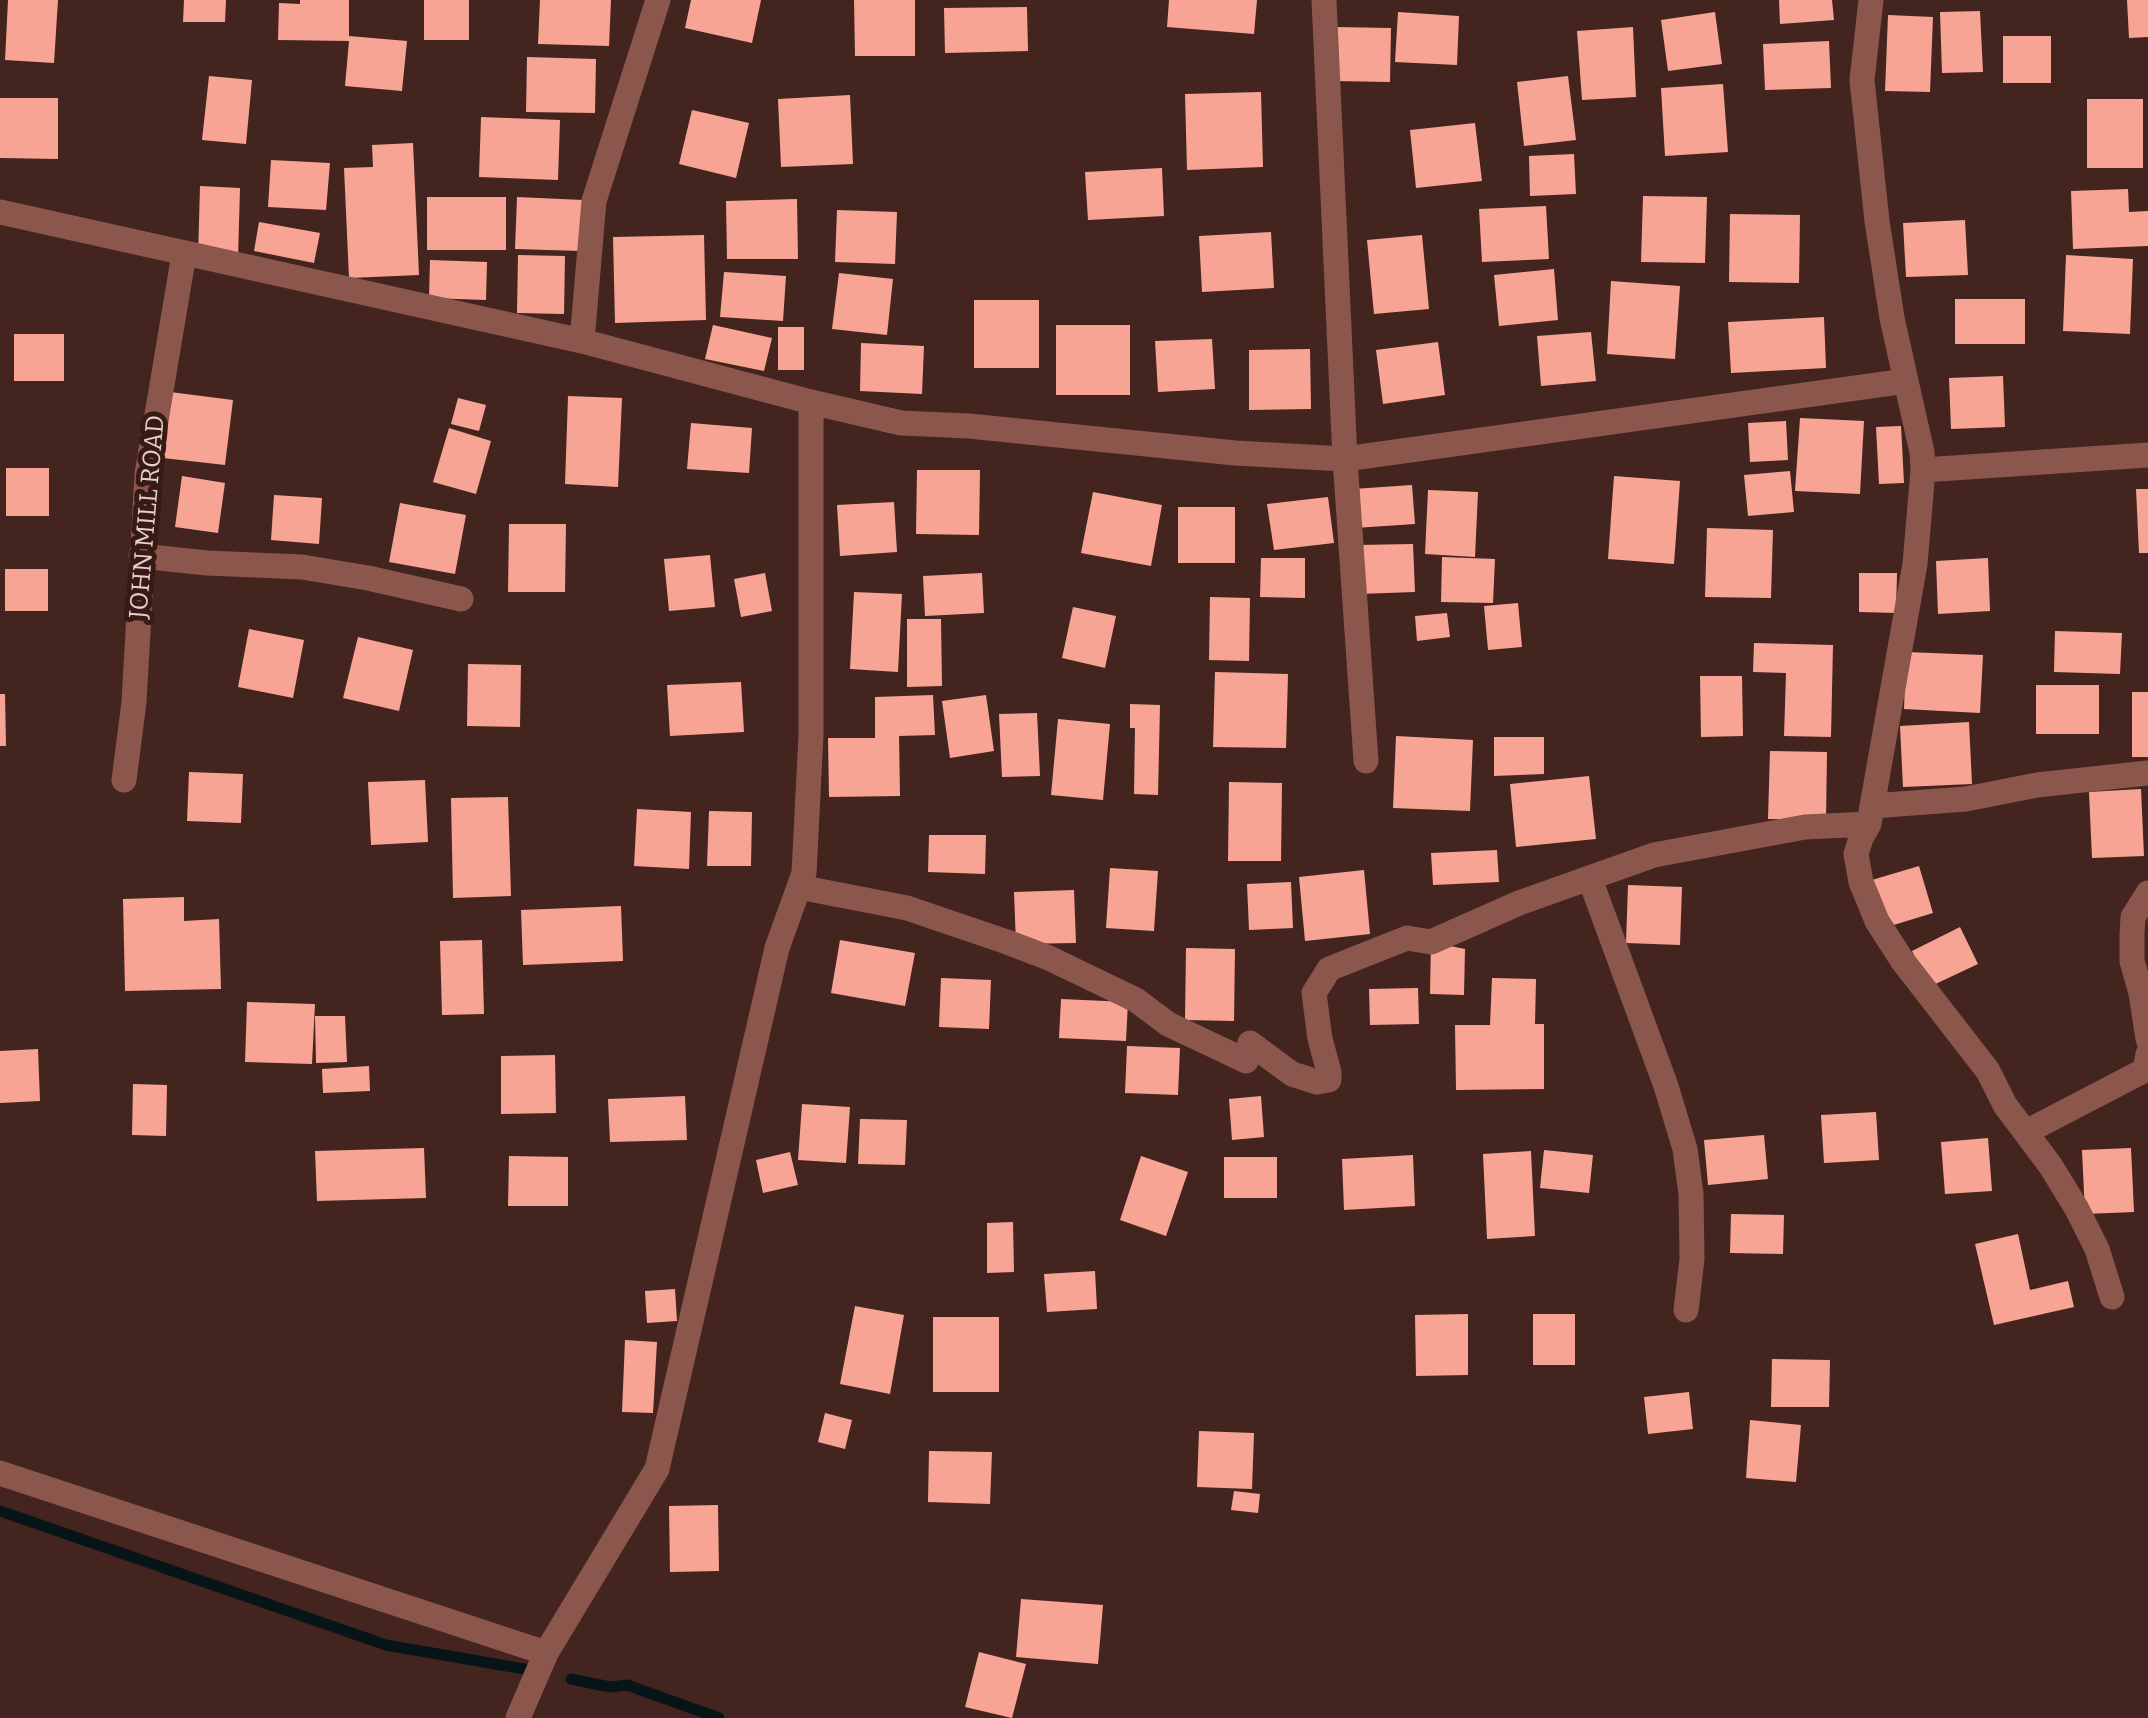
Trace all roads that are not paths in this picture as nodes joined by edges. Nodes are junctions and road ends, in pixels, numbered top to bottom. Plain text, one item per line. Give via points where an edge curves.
1 (658, 0) edge
2 (1324, 0) edge
3 (1871, 0) edge
4 (0, 212) edge
5 (184, 254) junction
6 (582, 341) junction
7 (1906, 381) junction
8 (811, 402) junction
9 (2148, 455) edge
10 (1345, 459) junction
11 (1922, 470) junction
12 (141, 556) junction
13 (461, 599) dead end
14 (1366, 761) dead end
15 (2148, 773) edge
16 (124, 780) dead end
17 (1870, 815) junction
18 (1590, 878) junction
19 (799, 887) junction
20 (2148, 894) edge
21 (2148, 1039) edge
22 (2148, 1054) edge
23 (2026, 1132) junction
24 (2112, 1297) dead end
25 (1686, 1310) dead end
26 (0, 1473) edge
27 (546, 1654) junction
28 (518, 1718) edge

1 - 6 street via 594,201
2 - 10 street
3 - 7 street via 1862,80 1877,221
4 - 5 street
5 - 6 street
5 - 12 street, JOHN MILL ROAD via 147,474
6 - 8 street
7 - 10 street
7 - 11 street
8 - 10 street via 901,423
8 - 19 street via 811,735
9 - 11 street
10 - 14 street
11 - 17 street via 1915,564
12 - 13 street via 302,567
12 - 16 street, JOHN MILL ROAD
15 - 17 street
17 - 18 street via 1654,855
17 - 23 street via 1856,854 1877,921
18 - 19 street via 1431,942 1407,938 1329,969 1314,993 1329,1072 1329,1080 1317,1082 1292,1074 1250,1043 1246,1060 1021,947 906,908
18 - 25 street via 1684,1149 1692,1194
19 - 27 street via 777,948 656,1469
20 - 21 street via 2133,918 2132,961
22 - 23 street via 2145,1070
23 - 24 street via 2077,1209
26 - 27 street
27 - 28 street

